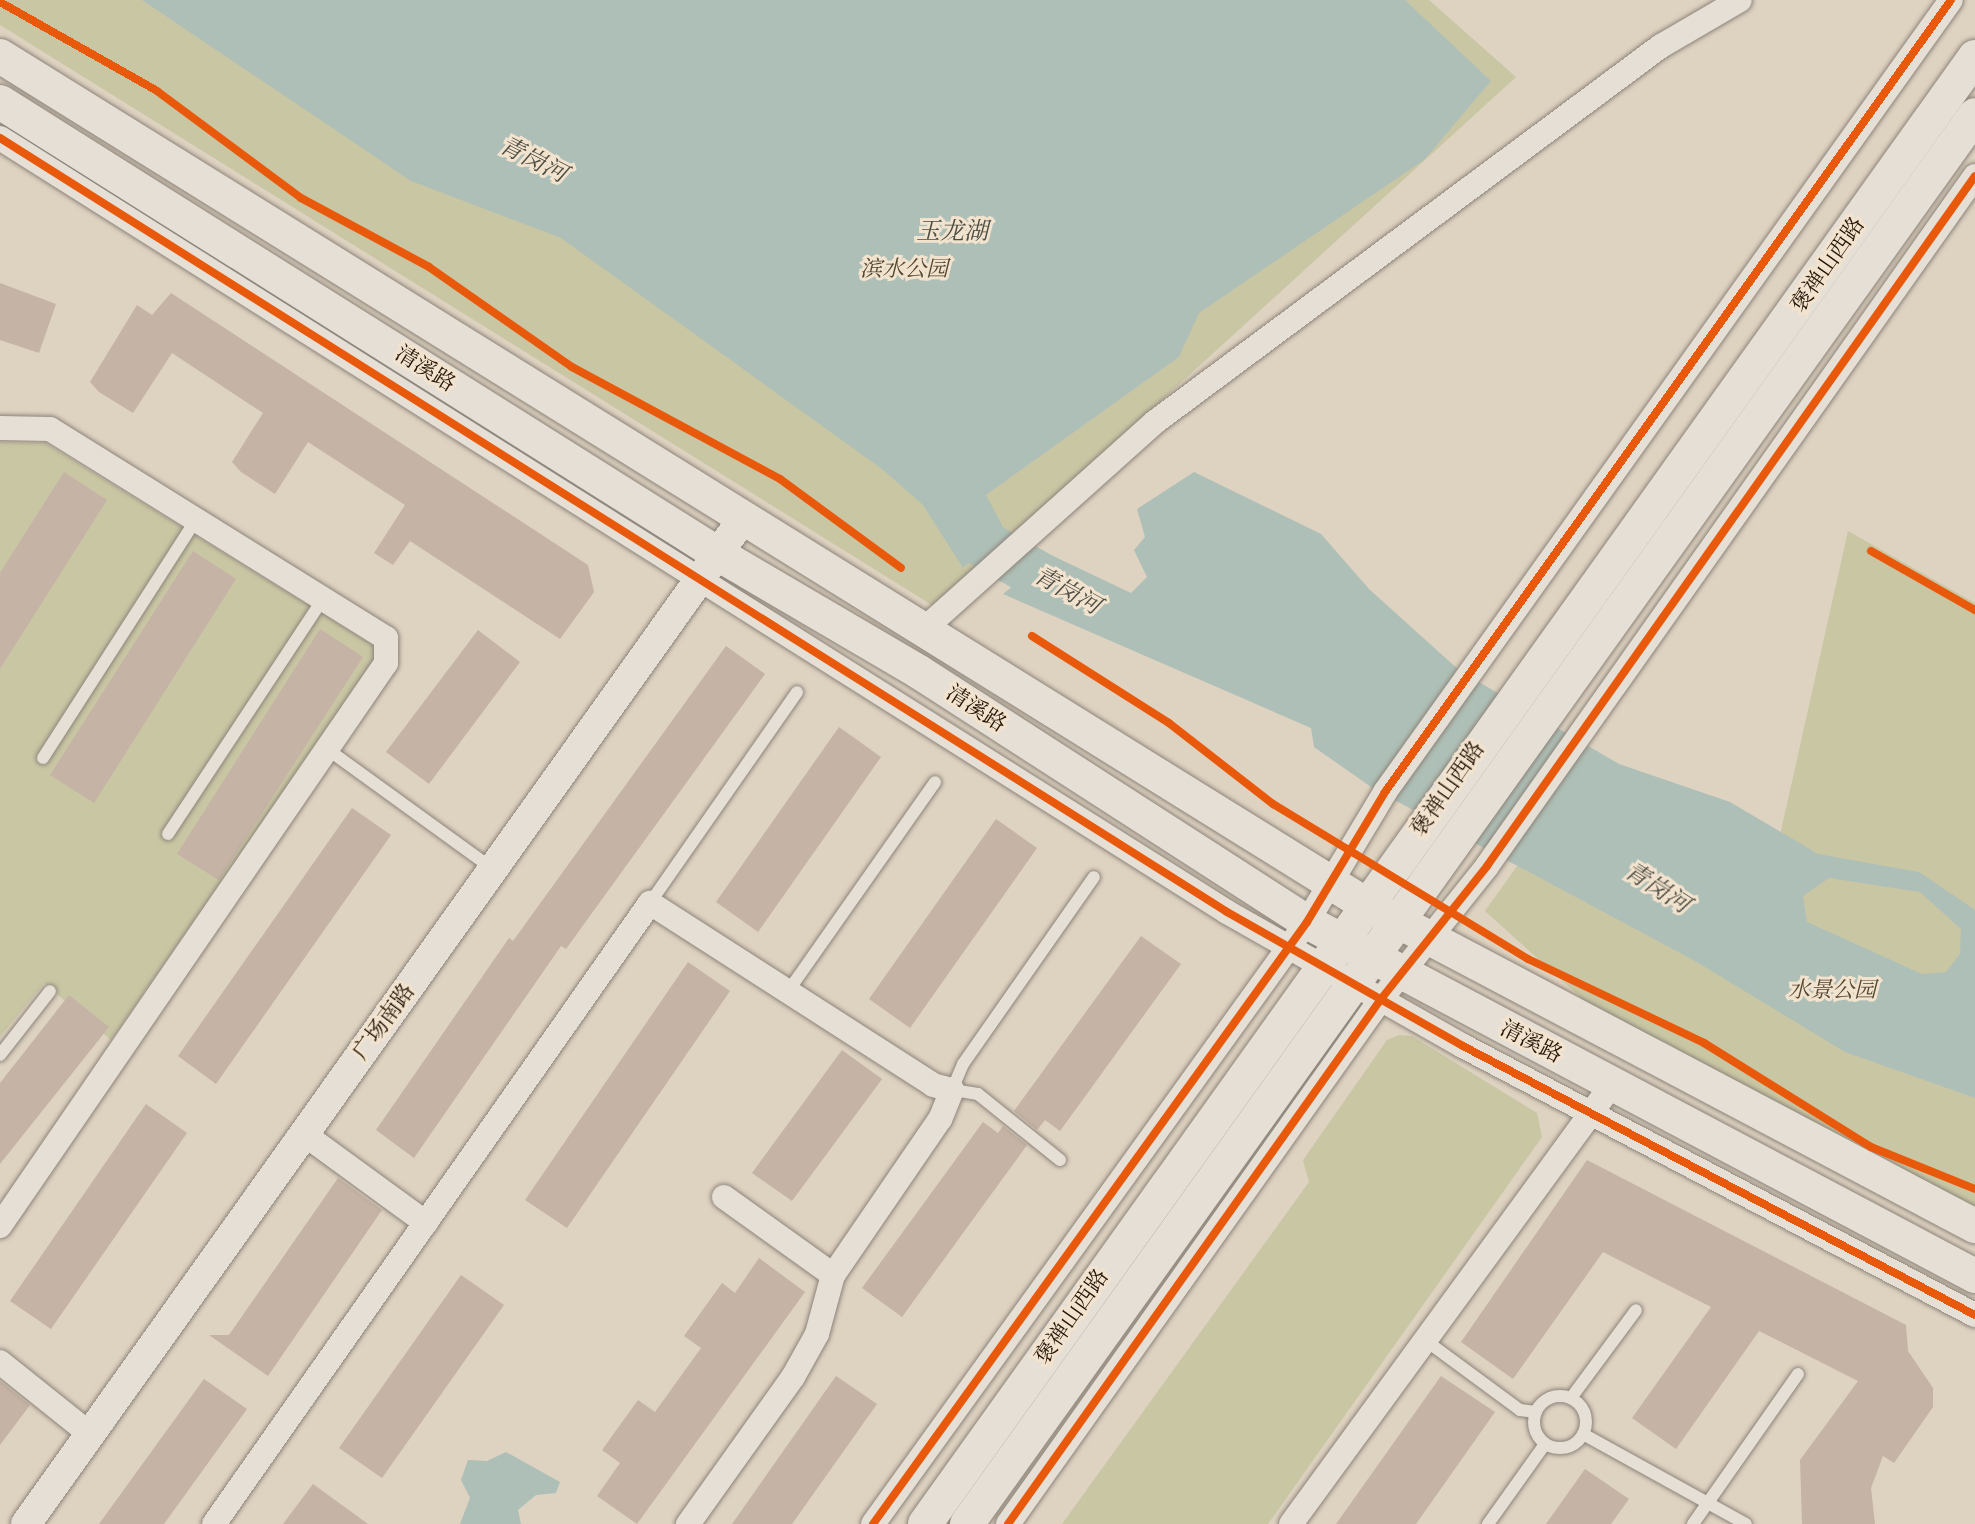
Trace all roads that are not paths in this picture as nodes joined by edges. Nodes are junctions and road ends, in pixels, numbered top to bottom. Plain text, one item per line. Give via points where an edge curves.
1 (1740, 0) edge
2 (1951, 0) edge
3 (0, 56) edge
4 (1975, 57) edge
5 (0, 102) edge
6 (1975, 115) edge
7 (0, 138) edge
8 (1975, 176) edge
9 (0, 428) edge
10 (196, 520) junction
11 (742, 520) junction
12 (708, 567) junction
13 (323, 599) junction
14 (922, 631) junction
15 (797, 692) dead end
16 (327, 749) junction
17 (43, 758) dead end
18 (935, 782) dead end
19 (168, 834) dead end
20 (493, 869) junction
21 (1094, 877) dead end
22 (1331, 882) junction
23 (650, 903) junction
24 (1365, 904) junction
25 (1395, 921) junction
26 (1298, 934) junction
27 (1429, 939) junction
28 (1330, 953) junction
29 (1360, 970) junction
30 (1391, 986) junction
31 (789, 990) junction
32 (50, 991) dead end
33 (0, 1055) edge
34 (1613, 1083) junction
35 (952, 1090) junction
36 (1591, 1113) junction
37 (304, 1134) junction
38 (1060, 1160) dead end
39 (724, 1197) dead end
40 (426, 1223) junction
41 (0, 1226) edge
42 (1975, 1226) edge
43 (833, 1275) junction
44 (1975, 1276) edge
45 (1636, 1310) dead end
46 (1975, 1315) edge
47 (1425, 1340) junction
48 (0, 1362) edge
49 (1798, 1374) dead end
50 (1571, 1398) junction
51 (1536, 1412) junction
52 (90, 1434) junction
53 (1583, 1434) junction
54 (1545, 1444) junction
55 (1707, 1503) junction
56 (26, 1524) edge
57 (214, 1524) edge
58 (688, 1524) edge
59 (873, 1524) edge
60 (925, 1524) edge
61 (967, 1524) edge
62 (1008, 1524) edge
63 (1291, 1524) edge
64 (1488, 1524) edge
65 (1693, 1524) edge
66 (1746, 1524) edge

1 - 14 street via 1661,46 1155,422
2 - 22 street via 1385,792
3 - 11 main road, 清溪路
4 - 24 main road, 褒禅山西路
5 - 12 main road, 清溪路
6 - 25 main road, 褒禅山西路
7 - 12 street
8 - 27 street via 1487,866
9 - 10 street via 50,429
10 - 13 street
10 - 17 lane
11 - 12 street, 广场南路
11 - 14 main road, 清溪路
12 - 20 street, 广场南路
12 - 26 main road, 清溪路 via 919,672
13 - 16 street via 386,638 386,663
13 - 19 lane
14 - 22 main road, 清溪路
15 - 23 lane
16 - 20 lane
16 - 41 street
18 - 31 lane
20 - 37 street, 广场南路
21 - 35 lane via 963,1064
22 - 24 main road, 清溪路
22 - 26 street
23 - 31 street
23 - 40 street
24 - 25 main road, 清溪路
24 - 28 main road, 褒禅山西路
25 - 27 main road, 清溪路
25 - 29 main road, 褒禅山西路
26 - 28 main road, 清溪路
26 - 59 street
27 - 30 street
27 - 42 main road, 清溪路
28 - 29 main road, 清溪路
28 - 60 main road, 褒禅山西路
29 - 30 main road, 清溪路
29 - 61 main road, 褒禅山西路
30 - 34 main road, 清溪路
30 - 36 street
30 - 62 street
31 - 35 street via 933,1085
32 - 33 lane
34 - 36 street
34 - 44 main road, 清溪路
35 - 38 lane via 978,1094
35 - 43 street via 940,1119
36 - 46 street
36 - 47 street
37 - 40 street
37 - 52 street, 广场南路
39 - 43 street
40 - 57 street
43 - 58 street via 817,1334 793,1377
45 - 50 lane
47 - 51 lane via 1520,1410
47 - 63 street
48 - 52 street
49 - 55 lane
50 - 51 lane via 1554,1397
50 - 53 lane via 1583,1409
51 - 54 lane via 1535,1430
52 - 56 street, 广场南路
53 - 54 lane via 1570,1446
53 - 55 lane
54 - 64 lane
55 - 65 lane
55 - 66 lane

